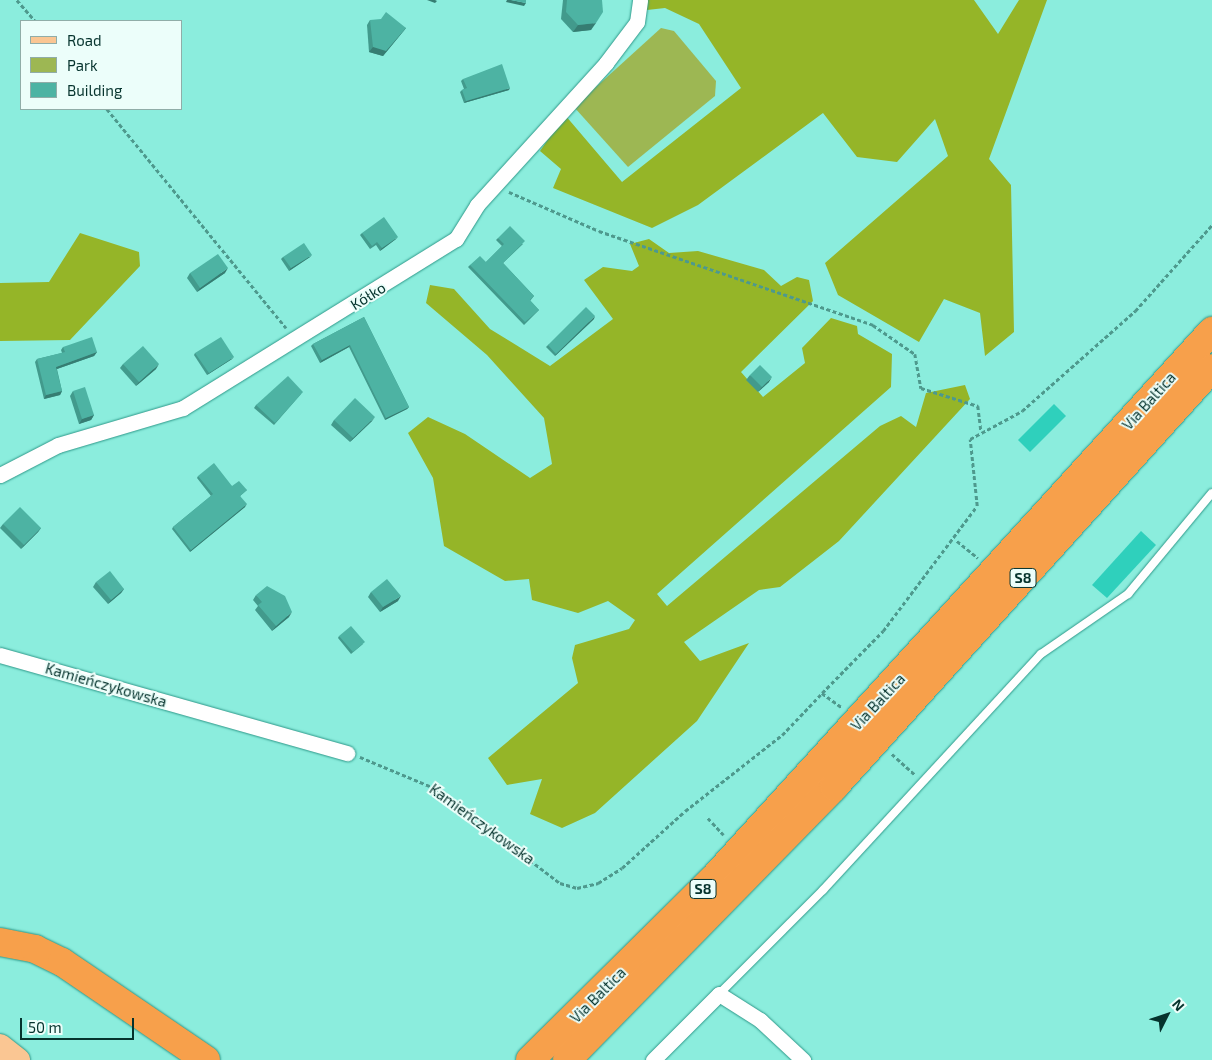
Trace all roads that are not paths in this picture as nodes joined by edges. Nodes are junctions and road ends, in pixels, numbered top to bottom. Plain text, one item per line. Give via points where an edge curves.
1 (640, 0) edge
2 (1212, 331) edge
3 (1212, 368) edge
4 (0, 475) edge
5 (1212, 493) edge
6 (0, 655) edge
7 (347, 754) road end
8 (0, 942) edge
9 (718, 994) junction
10 (0, 1046) edge
11 (18, 1060) edge
12 (206, 1060) edge
13 (530, 1060) edge
14 (567, 1060) edge
15 (653, 1060) edge
16 (803, 1060) edge

1 - 4 street, Kółko via 637,22 606,63 494,186 456,239 296,341 183,408 58,445
2 - 13 highway, Via Baltica / S8 via 734,856
3 - 14 highway, Via Baltica / S8 via 827,794
5 - 9 lane via 1128,594 1041,654
6 - 7 street, Kamieńczykowska
8 - 12 highway via 35,949 62,962
9 - 15 street
9 - 16 street via 760,1020
10 - 11 main road

